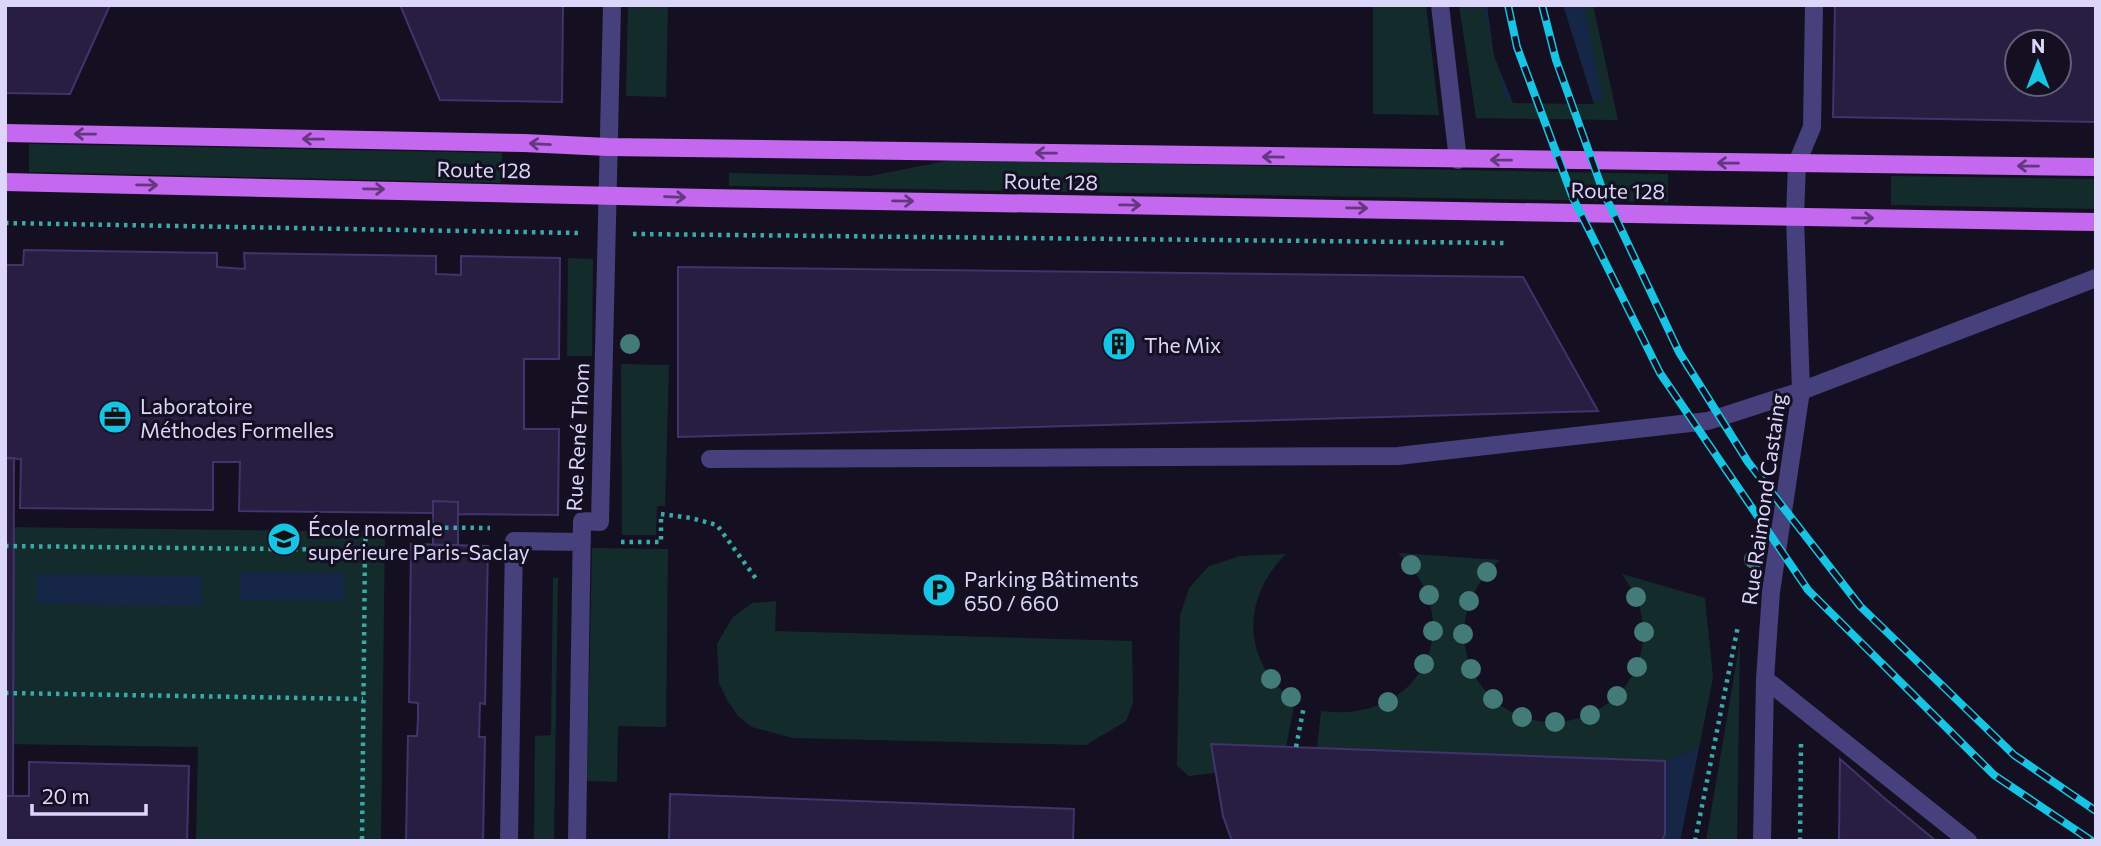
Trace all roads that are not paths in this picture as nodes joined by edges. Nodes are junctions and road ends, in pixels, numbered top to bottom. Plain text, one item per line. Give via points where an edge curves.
1 (612, 5) edge
2 (1440, 5) edge
3 (1814, 5) edge
4 (5, 133) edge
5 (608, 148) junction
6 (1458, 160) junction
7 (1797, 163) junction
8 (2096, 167) edge
9 (5, 182) edge
10 (607, 195) junction
11 (1795, 217) junction
12 (2096, 222) edge
13 (2096, 278) edge
14 (1801, 391) junction
15 (710, 459) dead end
16 (582, 542) junction
17 (1765, 679) junction
18 (509, 841) edge
19 (578, 841) edge
20 (1762, 841) edge
21 (1968, 841) edge

1 - 5 street, Rue René Thom
2 - 6 street
3 - 7 street via 1812,127
5 -> 4 main road, Route 128
6 -> 5 main road, Route 128
5 - 10 street, Rue René Thom
7 -> 6 main road, Route 128
8 -> 7 main road, Route 128
7 - 11 street, Rue Raimond Castaing
9 -> 10 main road, Route 128
10 -> 11 main road, Route 128
10 - 16 street, Rue René Thom via 600,522 582,521
11 -> 12 main road, Route 128
11 - 14 street, Rue Raimond Castaing
13 - 14 street
14 - 15 street via 1709,421 1398,456
14 - 17 street, Rue Raimond Castaing via 1771,592
16 - 18 street via 514,541
16 - 19 street, Rue René Thom
17 - 20 street, Rue Raimond Castaing
17 - 21 street

